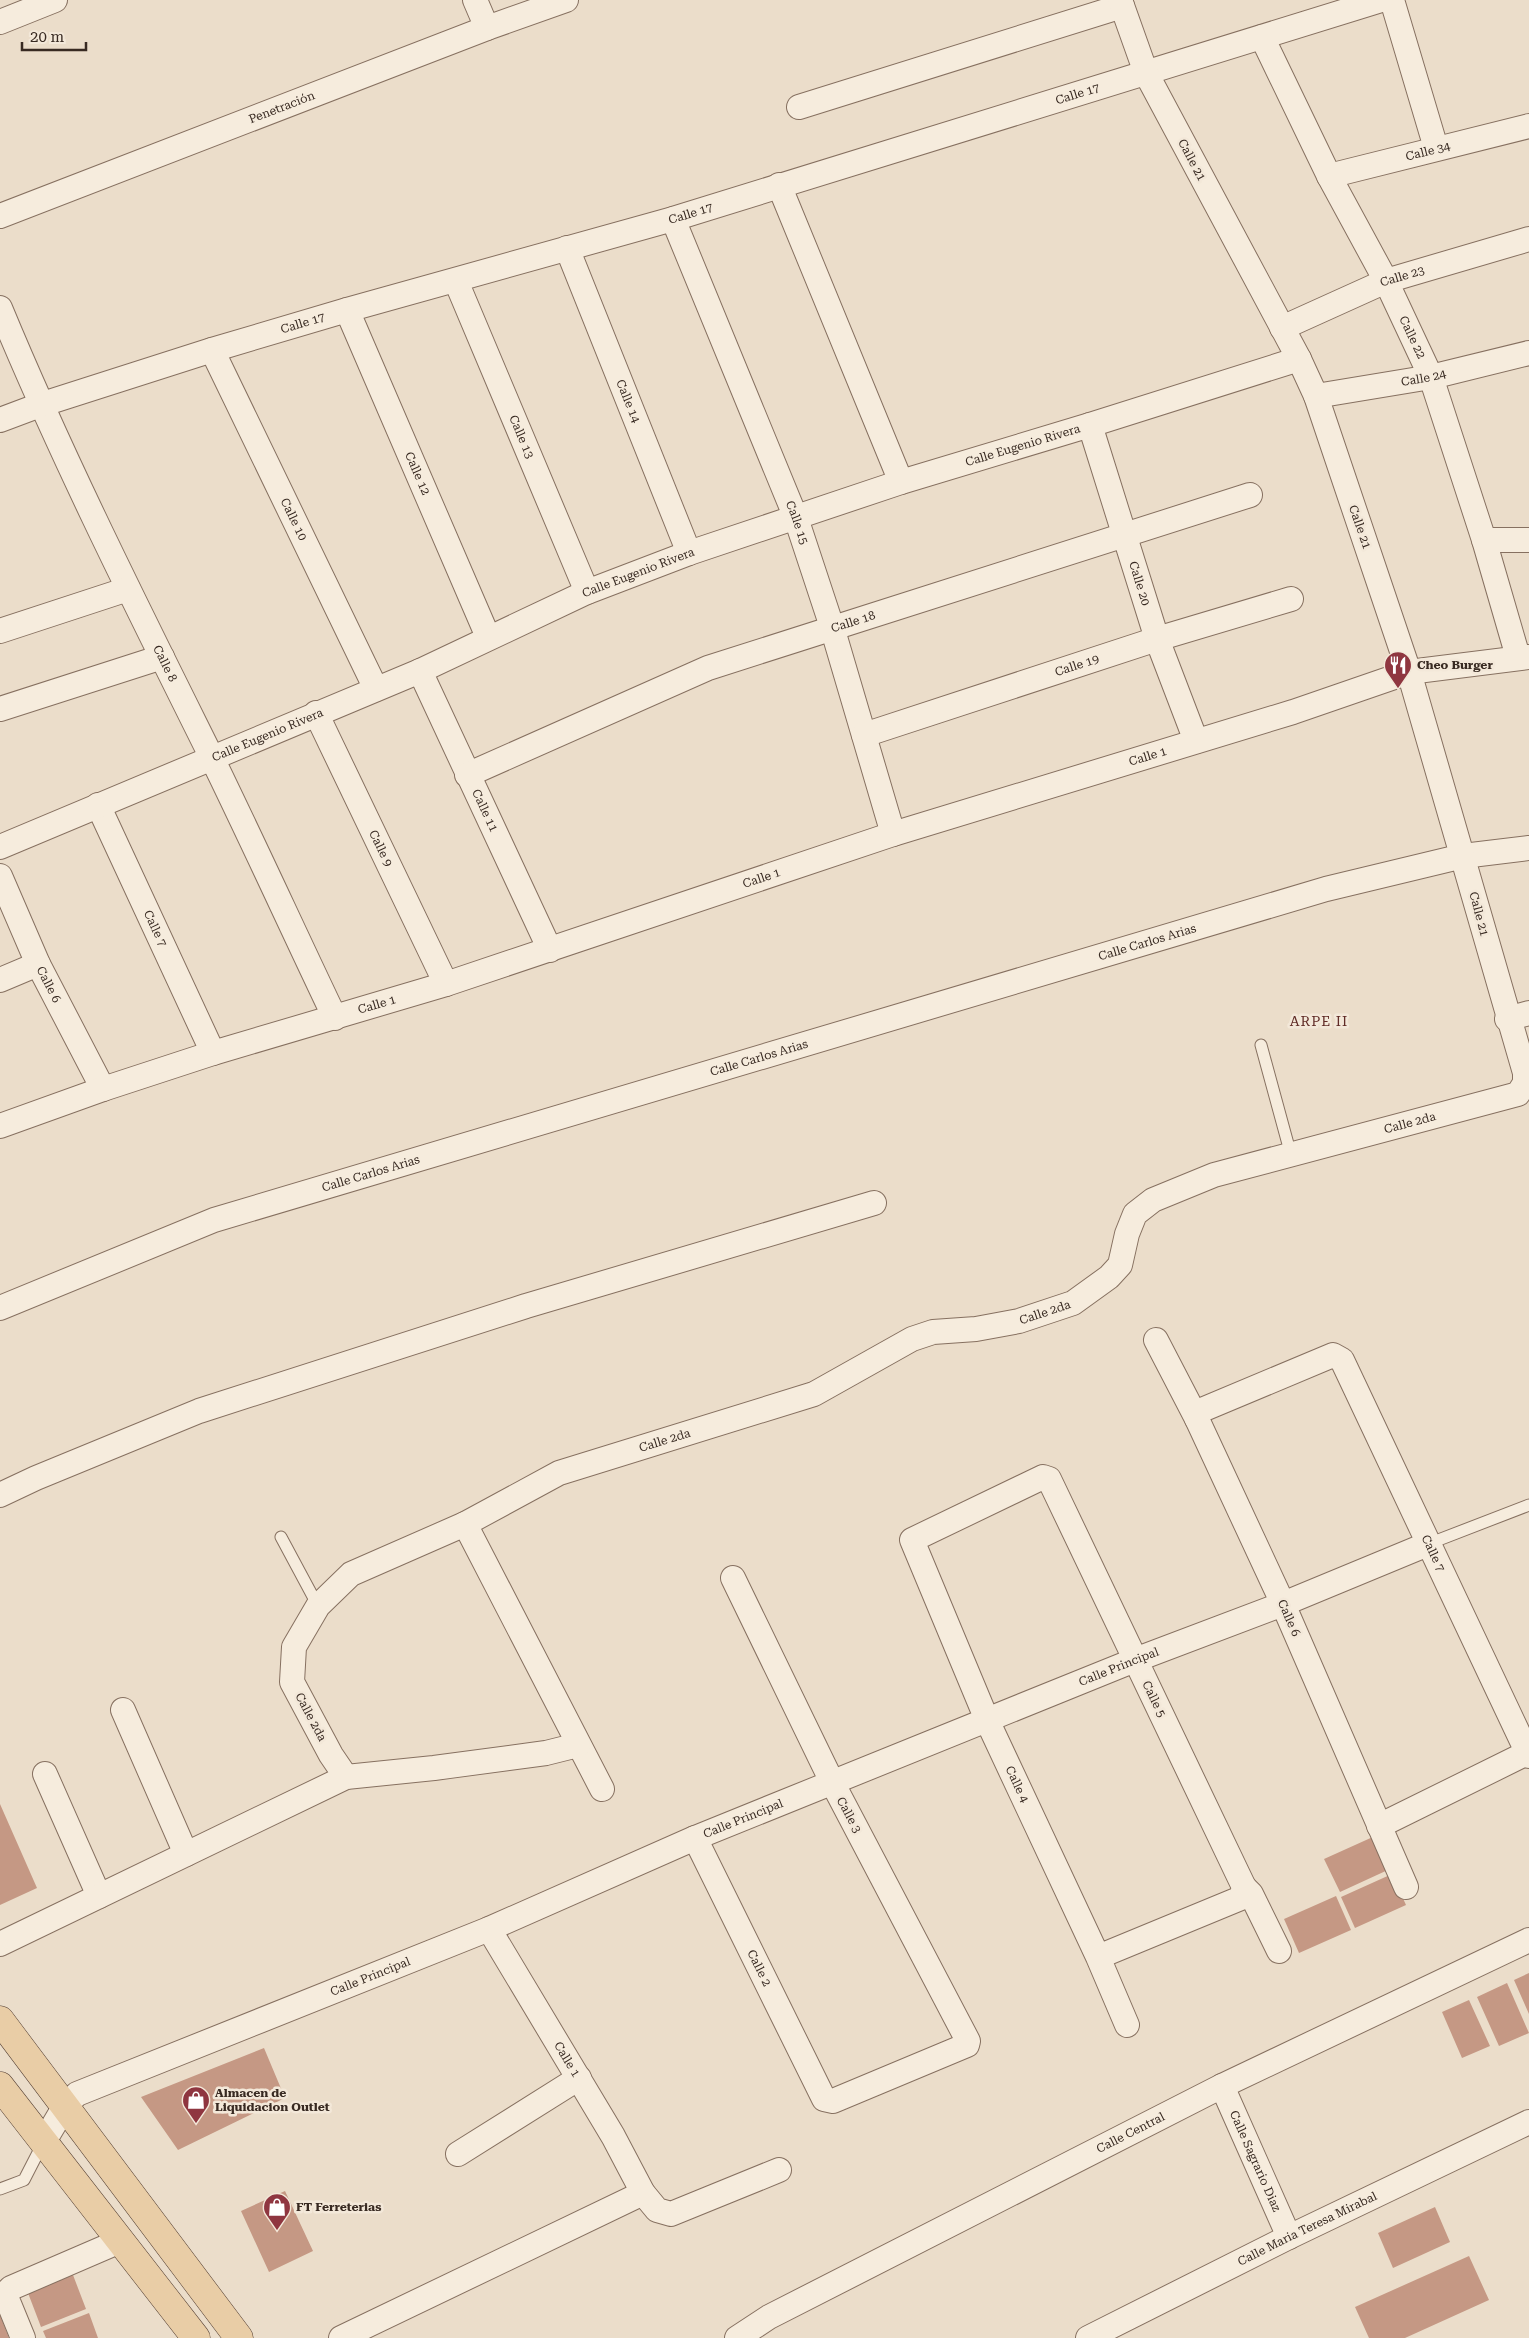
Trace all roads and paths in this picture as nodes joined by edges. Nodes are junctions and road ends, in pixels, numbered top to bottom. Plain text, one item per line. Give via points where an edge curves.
1 (55, 0) edge
2 (475, 0) edge
3 (566, 0) edge
4 (1381, 0) edge
5 (1392, 0) edge
6 (1121, 3) edge
7 (0, 22) edge
8 (487, 28) junction
9 (1262, 37) junction
10 (1146, 73) junction
11 (799, 107) dead end
12 (1529, 126) edge
13 (1436, 148) junction
14 (1329, 176) junction
15 (779, 185) junction
16 (0, 216) edge
17 (673, 219) junction
18 (1529, 239) edge
19 (567, 248) junction
20 (456, 281) junction
21 (1386, 281) junction
22 (0, 308) edge
23 (347, 310) junction
24 (1282, 328) junction
25 (212, 350) junction
26 (1529, 353) edge
27 (1299, 359) junction
28 (1431, 377) junction
29 (1316, 396) junction
30 (40, 405) junction
31 (0, 420) edge
32 (1090, 425) junction
33 (902, 482) junction
34 (1250, 495) dead end
35 (796, 518) junction
36 (1125, 534) junction
37 (1484, 540) junction
38 (1529, 540) edge
39 (689, 553) junction
40 (128, 589) junction
41 (587, 592) junction
42 (1291, 599) dead end
43 (832, 627) junction
44 (0, 631) edge
45 (488, 637) junction
46 (1157, 639) junction
47 (162, 657) junction
48 (1523, 657) edge
49 (420, 671) junction
50 (1409, 672) junction
51 (376, 689) junction
52 (0, 709) edge
53 (316, 713) junction
54 (864, 735) junction
55 (1196, 740) junction
56 (211, 757) junction
57 (467, 775) junction
58 (98, 805) junction
59 (893, 834) junction
60 (0, 847) edge
61 (1529, 848) edge
62 (1463, 856) junction
63 (0, 876) edge
64 (550, 950) junction
65 (38, 964) junction
66 (0, 980) edge
67 (446, 984) junction
68 (1518, 1016) edge
69 (335, 1018) junction
70 (1261, 1045) dead end
71 (213, 1053) junction
72 (1525, 1083) joint
73 (103, 1089) junction
74 (0, 1126) edge
75 (1292, 1154) junction
76 (874, 1203) dead end
77 (0, 1308) edge
78 (1156, 1340) dead end
79 (1197, 1415) junction
80 (1043, 1477) joint
81 (0, 1495) edge
82 (1529, 1505) edge
83 (465, 1524) junction
84 (281, 1537) dead end
85 (1428, 1544) junction
86 (733, 1578) dead end
87 (1283, 1604) junction
88 (318, 1606) junction
89 (1135, 1660) junction
90 (123, 1710) dead end
91 (987, 1720) junction
92 (578, 1745) junction
93 (1528, 1754) edge
94 (45, 1774) dead end
95 (346, 1776) junction
96 (832, 1782) junction
97 (602, 1789) dead end
98 (1379, 1826) junction
99 (695, 1838) junction
100 (186, 1854) junction
101 (1406, 1887) dead end
102 (1242, 1892) junction
103 (98, 1896) junction
104 (489, 1929) junction
105 (1529, 1940) edge
106 (0, 1944) edge
107 (1279, 1951) dead end
108 (1098, 1957) junction
109 (0, 2020) edge
110 (1127, 2025) dead end
111 (579, 2078) junction
112 (0, 2086) edge
113 (1222, 2086) junction
114 (824, 2099) joint
115 (65, 2106) junction
116 (1529, 2122) edge
117 (43, 2143) junction
118 (458, 2154) dead end
119 (779, 2170) dead end
120 (0, 2189) edge
121 (643, 2193) junction
122 (1289, 2237) junction
123 (120, 2241) junction
124 (23, 2338) edge
125 (196, 2338) edge
126 (239, 2338) edge
127 (341, 2338) edge
128 (737, 2338) edge
129 (1088, 2338) edge

1 - 7 street
2 - 8 street
3 - 8 street, Penetración
4 - 9 street, Calle 17
5 - 13 street
6 - 10 street, Calle 21
6 - 11 street
8 - 16 street, Penetración
9 - 10 street, Calle 17
9 - 14 street, Calle 22
10 - 15 street, Calle 17
10 - 24 street, Calle 21
12 - 13 street, Calle 34
13 - 14 street, Calle 34
14 - 21 street, Calle 22
15 - 17 street, Calle 17
15 - 33 street
17 - 19 street, Calle 17
17 - 35 street, Calle 15
18 - 21 street, Calle 23
19 - 20 street, Calle 17
19 - 39 street, Calle 14
20 - 23 street, Calle 17
20 - 41 street, Calle 13
21 - 24 street, Calle 23
21 - 28 street, Calle 22
22 - 30 street, Calle 8
23 - 25 street, Calle 17
23 - 45 street, Calle 12
24 - 27 street, Calle 21
25 - 30 street, Calle 17
25 - 51 street, Calle 10
26 - 28 street, Calle 24
27 - 29 street, Calle 21
27 - 32 street, Calle Eugenio Rivera
28 - 29 street, Calle 24
28 - 37 street, Calle 22
29 - 50 street, Calle 21
30 - 31 street, Calle 17
30 - 40 street, Calle 8
32 - 33 street, Calle Eugenio Rivera
32 - 36 street, Calle 20
33 - 35 street, Calle Eugenio Rivera
34 - 36 street, Calle 18
35 - 39 street, Calle Eugenio Rivera
35 - 43 street, Calle 15
36 - 43 street, Calle 18
36 - 46 street, Calle 20
37 - 38 street
37 - 48 street, Calle 22
39 - 41 street, Calle Eugenio Rivera
40 - 44 street
40 - 47 street, Calle 8
41 - 45 street, Calle Eugenio Rivera
42 - 46 street, Calle 19
43 - 54 street, Calle 15
43 - 57 street, Calle 18 via 708,668
45 - 49 street, Calle Eugenio Rivera
46 - 54 street, Calle 19
46 - 55 street, Calle 20
47 - 52 street
47 - 56 street, Calle 8
48 - 50 street, Calle 1
49 - 51 street, Calle Eugenio Rivera
49 - 57 street, Calle 11
50 - 55 street, Calle 1 via 1293,712
50 - 62 street, Calle 21
51 - 53 street, Calle Eugenio Rivera
53 - 56 street, Calle Eugenio Rivera
53 - 67 street, Calle 9
54 - 59 street, Calle 15
55 - 59 street, Calle 1
56 - 58 street, Calle Eugenio Rivera
56 - 69 street, Calle 8
57 - 64 street, Calle 11
58 - 60 street, Calle Eugenio Rivera
58 - 71 street, Calle 7
59 - 64 street, Calle 1
61 - 62 street, Calle Carlos Arias
62 - 68 street, Calle 21
62 - 77 street, Calle Carlos Arias via 1326,889 214,1220
63 - 65 street, Calle 6
64 - 67 street, Calle 1
65 - 66 street
65 - 73 street, Calle 6
67 - 69 street, Calle 1
68 - 72 street, Calle 21
69 - 71 street, Calle 1
70 - 75 lane
71 - 73 street, Calle 1
72 - 75 street, Calle 2da via 1518,1094
73 - 74 street, Calle 1
75 - 83 street, Calle 2da via 1214,1175 1153,1200 1136,1214 1127,1234 1120,1265 1073,1303 1019,1321 933,1332 912,1339 814,1394 559,1473
76 - 81 street via 535,1303 199,1411
78 - 79 street, Calle 6
79 - 85 street, Calle 7 via 1333,1356 1342,1360
79 - 87 street, Calle 6
80 - 89 street, Calle 5 via 1049,1479
80 - 91 street, Calle 4 via 912,1542
82 - 85 lane
83 - 88 street, Calle 2da via 352,1574
83 - 92 street
84 - 88 lane
85 - 87 street, Calle Principal
85 - 93 street, Calle 7
86 - 96 street, Calle 3
87 - 89 street, Calle Principal
87 - 98 street, Calle 6
88 - 95 street, Calle 2da via 294,1647 292,1682 331,1755
89 - 91 street, Calle Principal
89 - 102 street, Calle 5
90 - 100 street
91 - 96 street, Calle Principal
91 - 108 street, Calle 4
92 - 95 street via 546,1753 453,1766
92 - 97 street
93 - 98 street
94 - 103 street
95 - 100 street
96 - 99 street, Calle Principal
96 - 114 street, Calle 3 via 968,2041 964,2047 833,2102
98 - 101 street, Calle 6
99 - 104 street, Calle Principal
99 - 114 street, Calle 2
100 - 103 street
102 - 107 street, Calle 5 via 1251,1894
102 - 108 street
103 - 106 street
104 - 111 street, Calle 1
104 - 115 street, Calle Principal via 77,2094
105 - 113 street, Calle Central
108 - 110 street, Calle 4
109 - 115 main road
111 - 118 street
111 - 121 street, Calle 1
112 - 117 main road
113 - 122 street, Calle Sagrario Diaz
113 - 128 street, Calle Central via 769,2317
115 - 117 street
115 - 126 main road
116 - 122 street, Calle Maria Teresa Mirabal
117 - 120 lane via 24,2180
117 - 123 main road
119 - 121 street, Calle 1 via 671,2214 657,2210
121 - 127 street
122 - 129 street, Calle Maria Teresa Mirabal
123 - 124 street via 7,2292
123 - 125 main road

